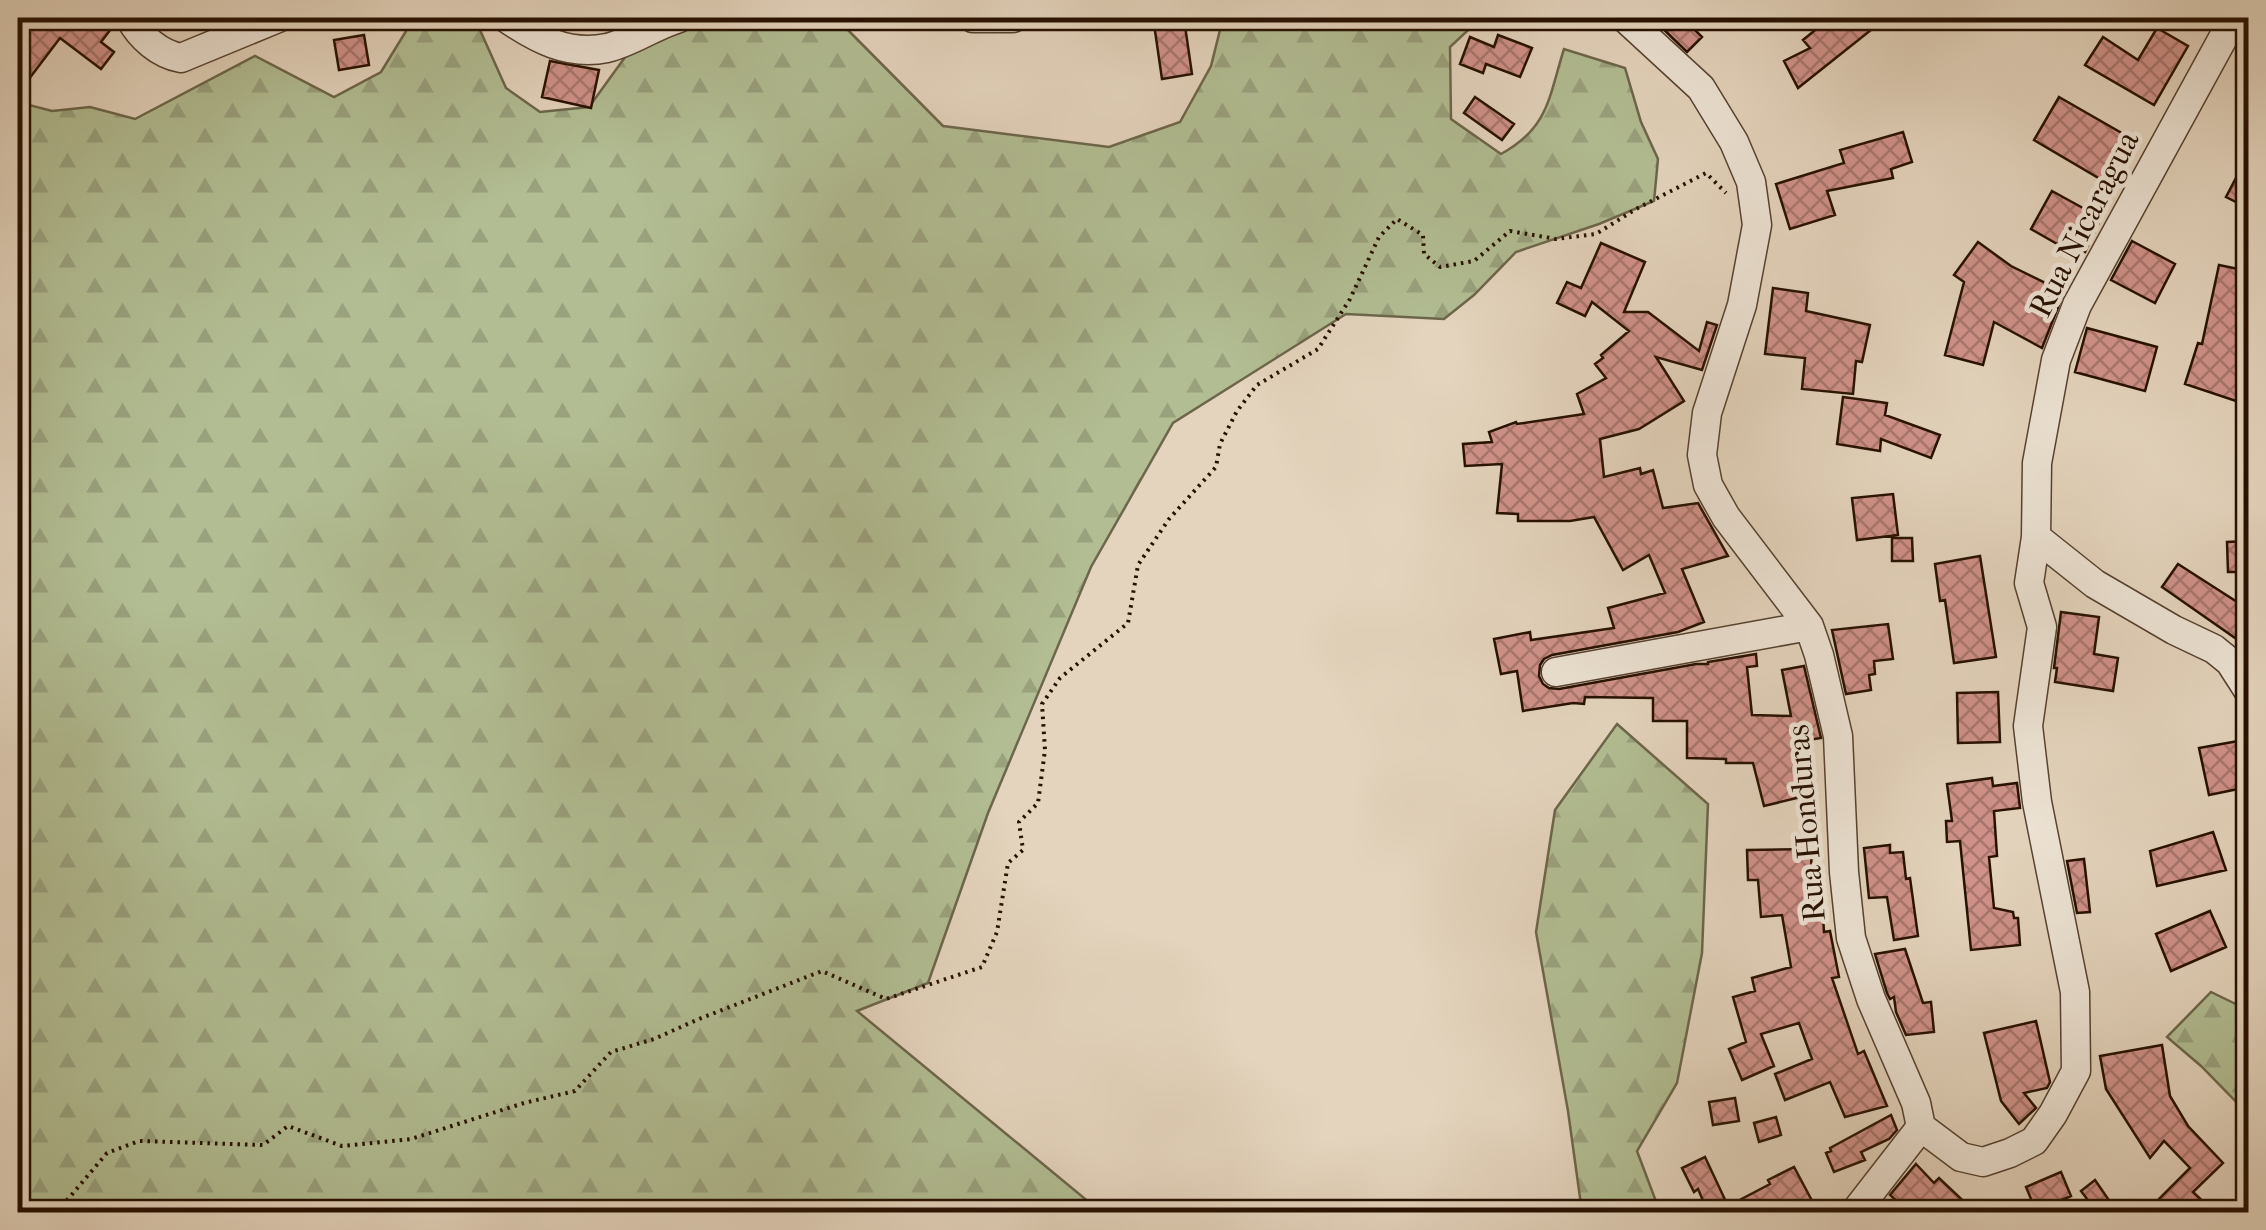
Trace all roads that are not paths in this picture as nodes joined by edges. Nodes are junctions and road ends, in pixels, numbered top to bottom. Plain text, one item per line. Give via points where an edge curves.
1 (130, 18) edge
2 (278, 18) edge
3 (506, 18) edge
4 (679, 18) edge
5 (972, 18) edge
6 (1013, 18) edge
7 (1625, 18) edge
8 (2234, 18) edge
9 (2036, 536) junction
10 (1809, 626) junction
11 (1556, 672) dead end
12 (2248, 690) edge
13 (1921, 1127) junction
14 (1855, 1212) edge

1 - 2 street via 158,49 181,58
3 - 4 street via 571,50 609,48
5 - 6 street
7 - 10 street, Rua Honduras via 1701,88 1750,182 1757,225 1742,305 1707,412 1702,456 1708,485 1726,517
8 - 9 street, Rua Nicaragua via 2078,305 2056,360 2036,464
9 - 12 street via 2095,584 2214,649
9 - 13 street via 2029,583 2042,627 2028,726 2075,992 2076,1071 2034,1141 1983,1162 1960,1157
10 - 11 street
10 - 13 street, Rua Honduras via 1838,736 1851,938
13 - 14 street

